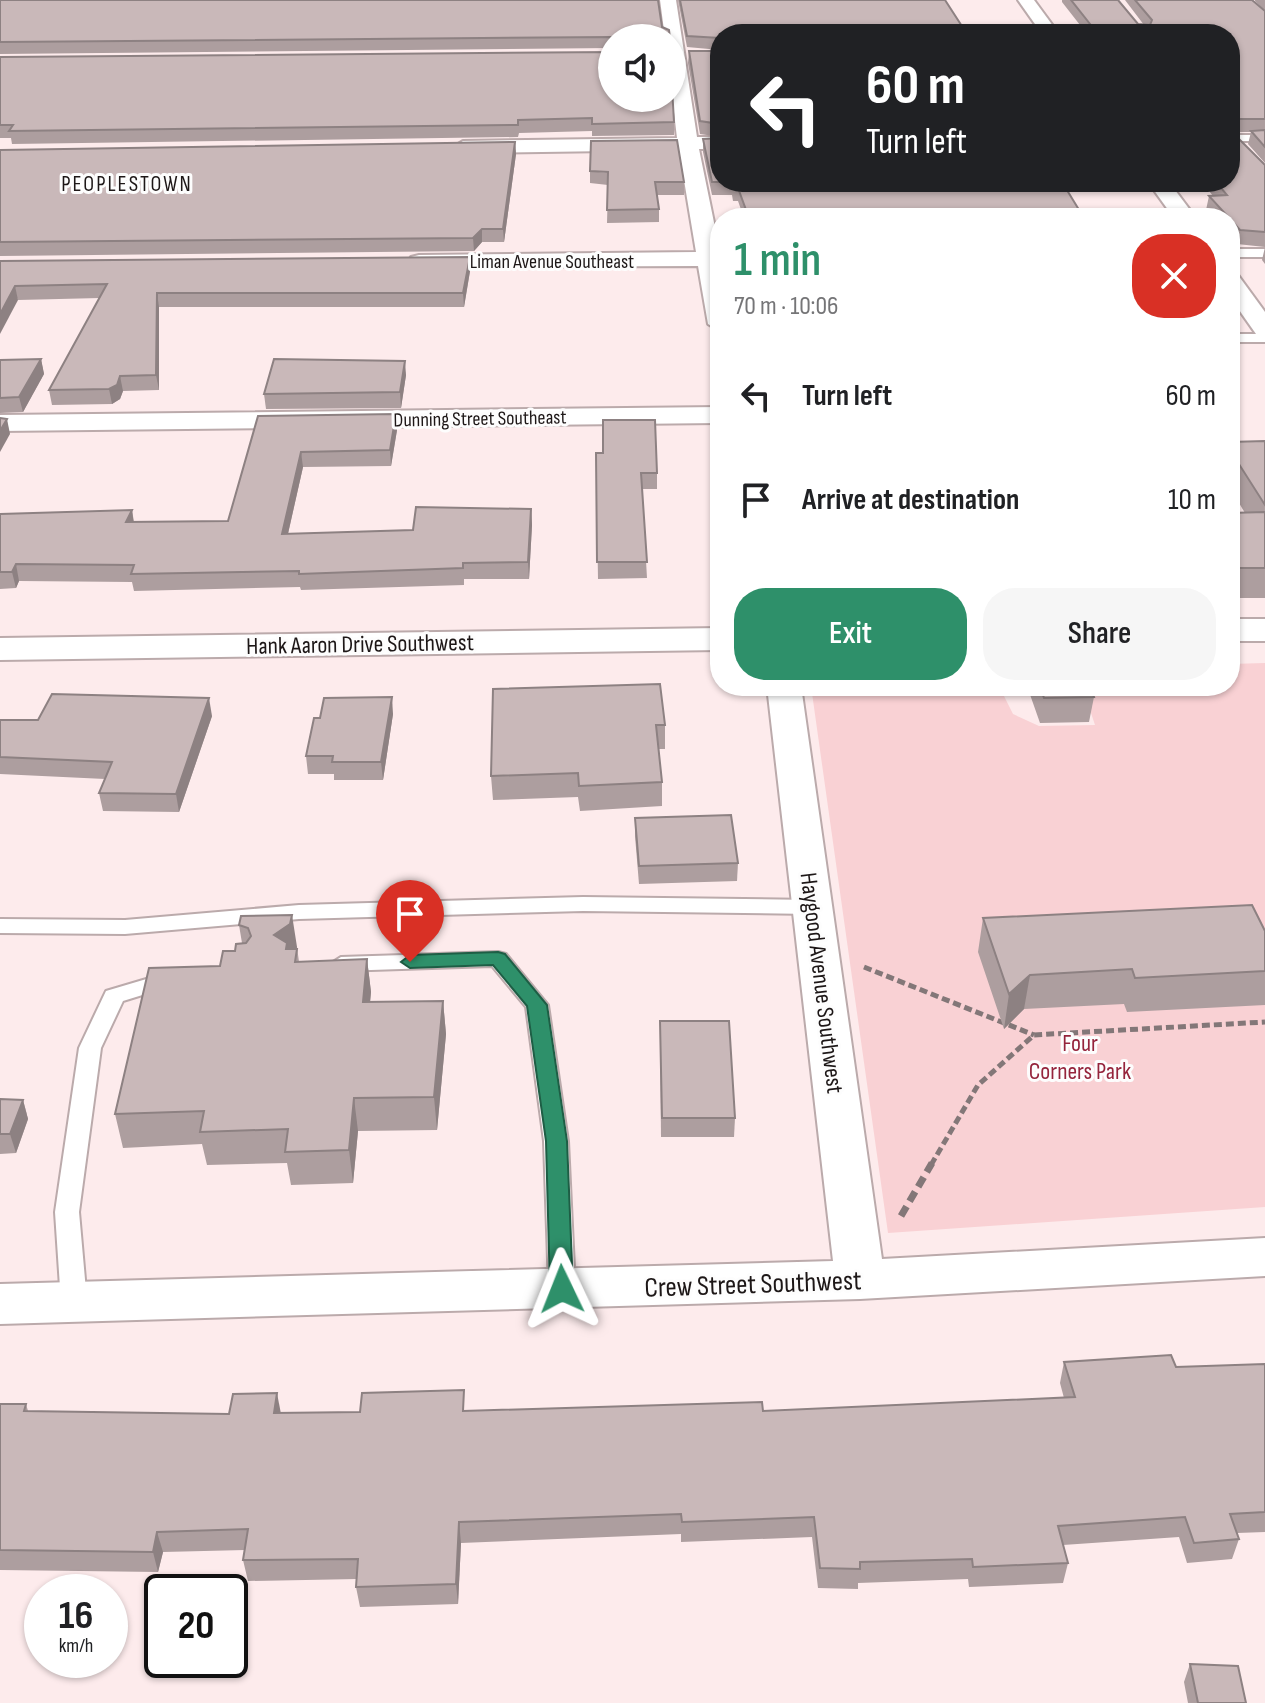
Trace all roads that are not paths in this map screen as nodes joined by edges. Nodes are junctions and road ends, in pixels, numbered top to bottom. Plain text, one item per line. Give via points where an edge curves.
1 (668, 0) edge
2 (1026, 0) edge
3 (673, 24) edge
4 (1044, 24) edge
5 (685, 112) edge
6 (1265, 138) edge
7 (1240, 139) edge
8 (710, 143) edge
9 (688, 144) junction
10 (439, 147) edge
11 (710, 241) edge
12 (1240, 253) edge
13 (1265, 253) edge
14 (710, 259) edge
15 (399, 262) edge
16 (1240, 294) edge
17 (1265, 329) edge
18 (1240, 338) edge
19 (1265, 338) edge
20 (710, 415) edge
21 (0, 423) edge
22 (1240, 630) edge
23 (1265, 630) edge
24 (710, 639) edge
25 (0, 649) edge
26 (785, 696) edge
27 (813, 907) junction
28 (0, 926) edge
29 (325, 965) edge
30 (196, 971) edge
31 (1265, 1257) edge
32 (860, 1280) junction
33 (562, 1289) junction
34 (74, 1302) junction
35 (0, 1304) edge

1 - 3 street
2 - 4 street
5 - 9 street
6 - 7 lane
8 - 9 street
9 - 10 street
9 - 11 street
12 - 13 lane
14 - 15 street, Liman Avenue Southeast
16 - 17 street
18 - 19 lane
20 - 21 street, Dunning Street Southeast
22 - 23 main road
24 - 25 main road, Hank Aaron Drive Southwest
26 - 27 street, Haygood Avenue Southwest
27 - 28 lane via 583,904 299,912 125,927
27 - 32 street, Haygood Avenue Southwest
29 - 33 lane via 498,959 537,1005 556,1141
30 - 34 lane via 114,996 90,1048 67,1212
31 - 32 street, Crew Street Southwest
32 - 33 street, Crew Street Southwest
33 - 34 street, Crew Street Southwest
34 - 35 street, Crew Street Southwest

